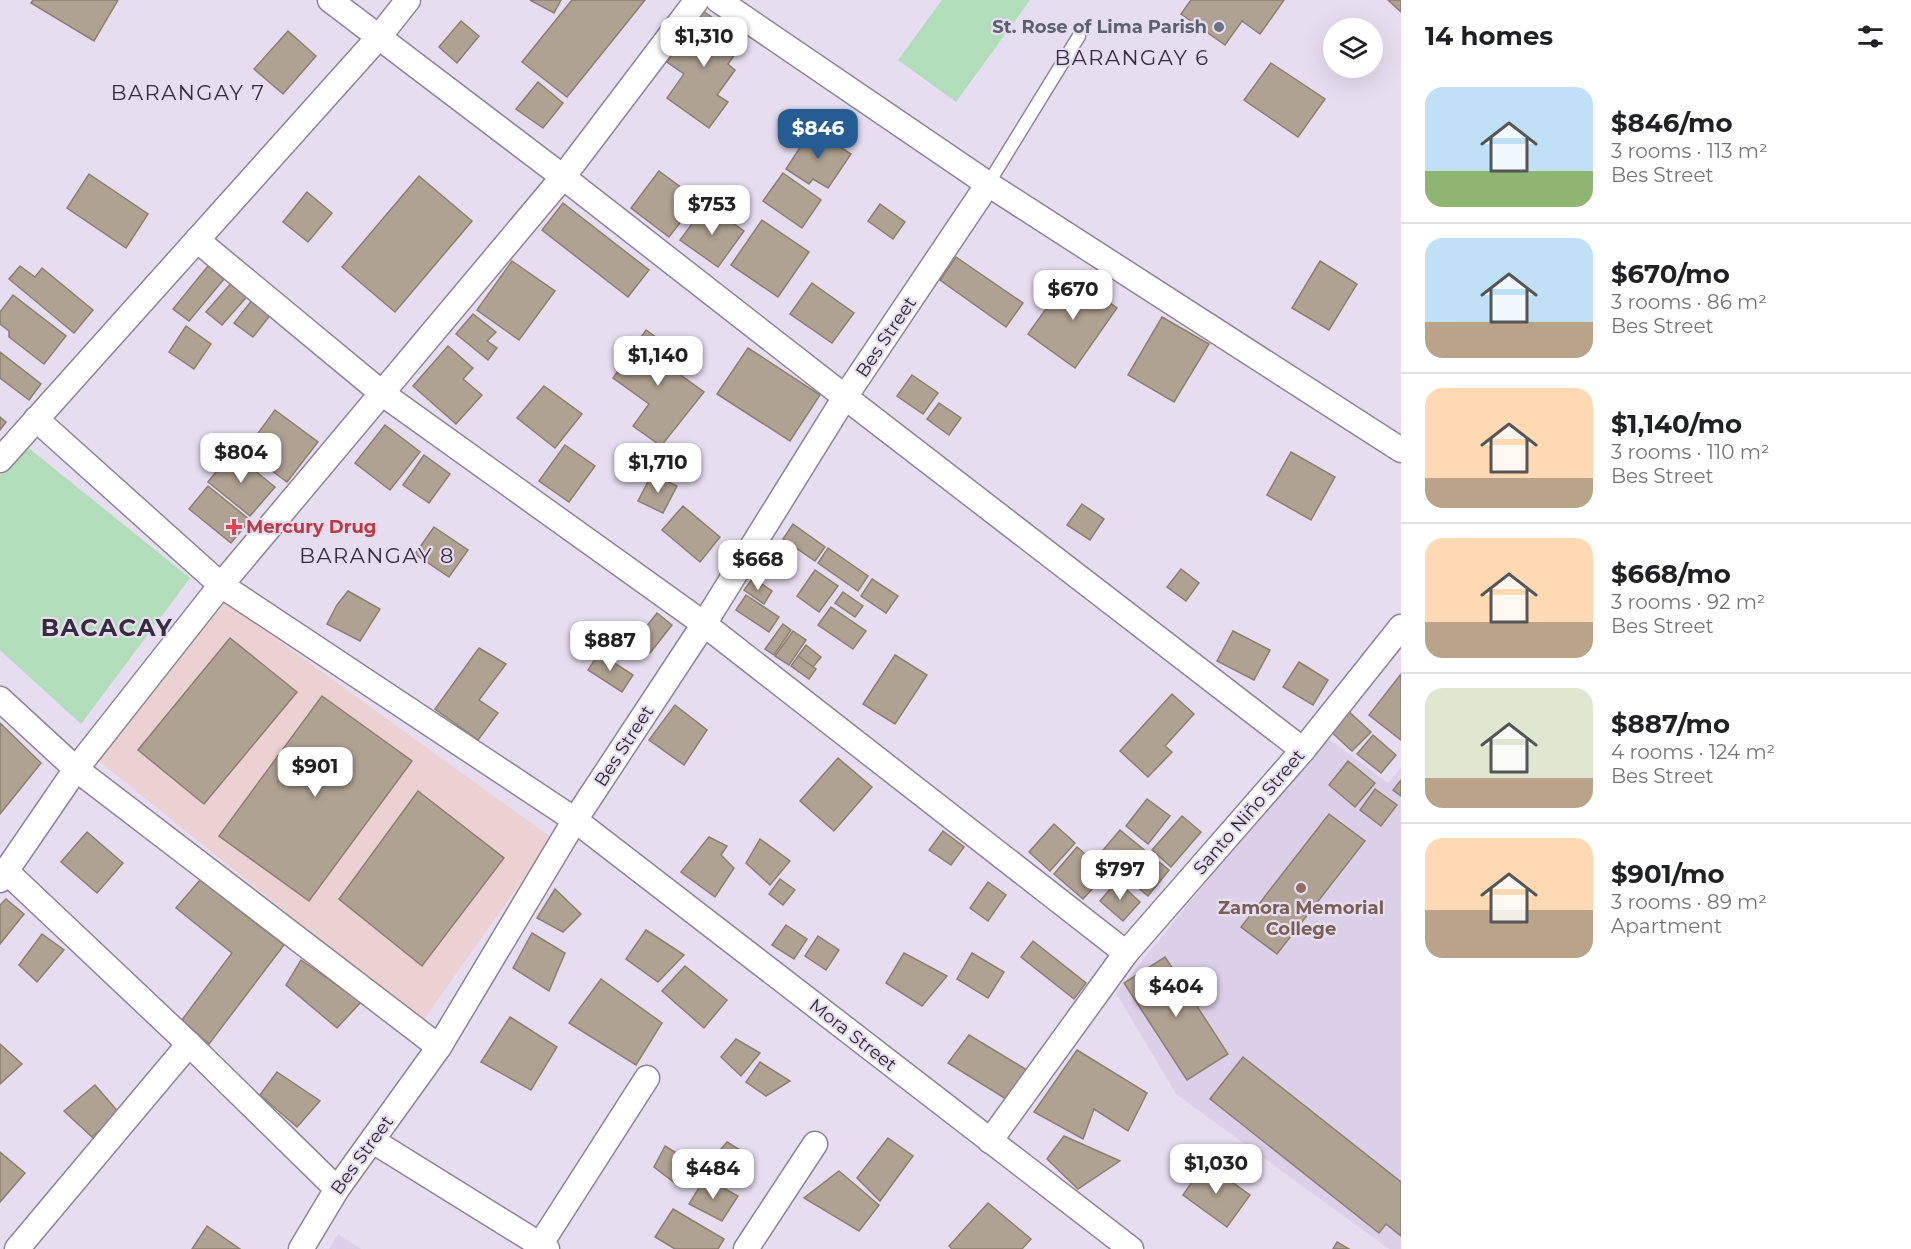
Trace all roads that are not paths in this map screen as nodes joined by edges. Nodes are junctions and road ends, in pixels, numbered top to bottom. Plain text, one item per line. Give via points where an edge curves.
1 (330, 0) edge
2 (408, 0) edge
3 (697, 0) edge
4 (718, 0) edge
5 (1079, 36) dead end
6 (378, 38) junction
7 (563, 177) junction
8 (988, 184) junction
9 (197, 240) junction
10 (383, 394) junction
11 (845, 398) junction
12 (36, 419) junction
13 (1401, 450) edge
14 (0, 460) edge
15 (221, 585) junction
16 (704, 624) junction
17 (1401, 627) edge
18 (0, 699) edge
19 (1303, 750) junction
20 (76, 769) junction
21 (575, 820) junction
22 (3, 876) edge
23 (1126, 953) junction
24 (189, 1044) junction
25 (439, 1047) junction
26 (647, 1078) dead end
27 (372, 1141) junction
28 (990, 1141) junction
29 (815, 1144) dead end
30 (337, 1189) junction
31 (543, 1247) edge
32 (17, 1249) edge
33 (301, 1249) edge
34 (746, 1249) edge
35 (1131, 1249) edge

1 - 6 street
2 - 6 street
3 - 7 street
4 - 8 street
5 - 8 lane
6 - 7 street
6 - 9 street
7 - 10 street
7 - 11 street
8 - 11 street, Bes Street
8 - 13 street
9 - 10 street
9 - 12 street
10 - 15 street
10 - 16 street
11 - 16 street, Bes Street
11 - 19 street
12 - 14 street
12 - 15 street, Mora Street
15 - 20 street
15 - 21 street, Mora Street
16 - 21 street, Bes Street
16 - 23 street
17 - 19 street, Santo Niño Street
18 - 20 street
19 - 23 street, Santo Niño Street
20 - 22 street
20 - 25 street
21 - 25 street, Bes Street
21 - 28 street, Mora Street
22 - 24 street
23 - 28 street, Santo Niño Street
24 - 30 street
24 - 32 street
25 - 27 street, Bes Street
26 - 31 street
27 - 30 street, Bes Street
27 - 31 street
28 - 35 street, Mora Street
29 - 34 street
30 - 33 street, Bes Street

